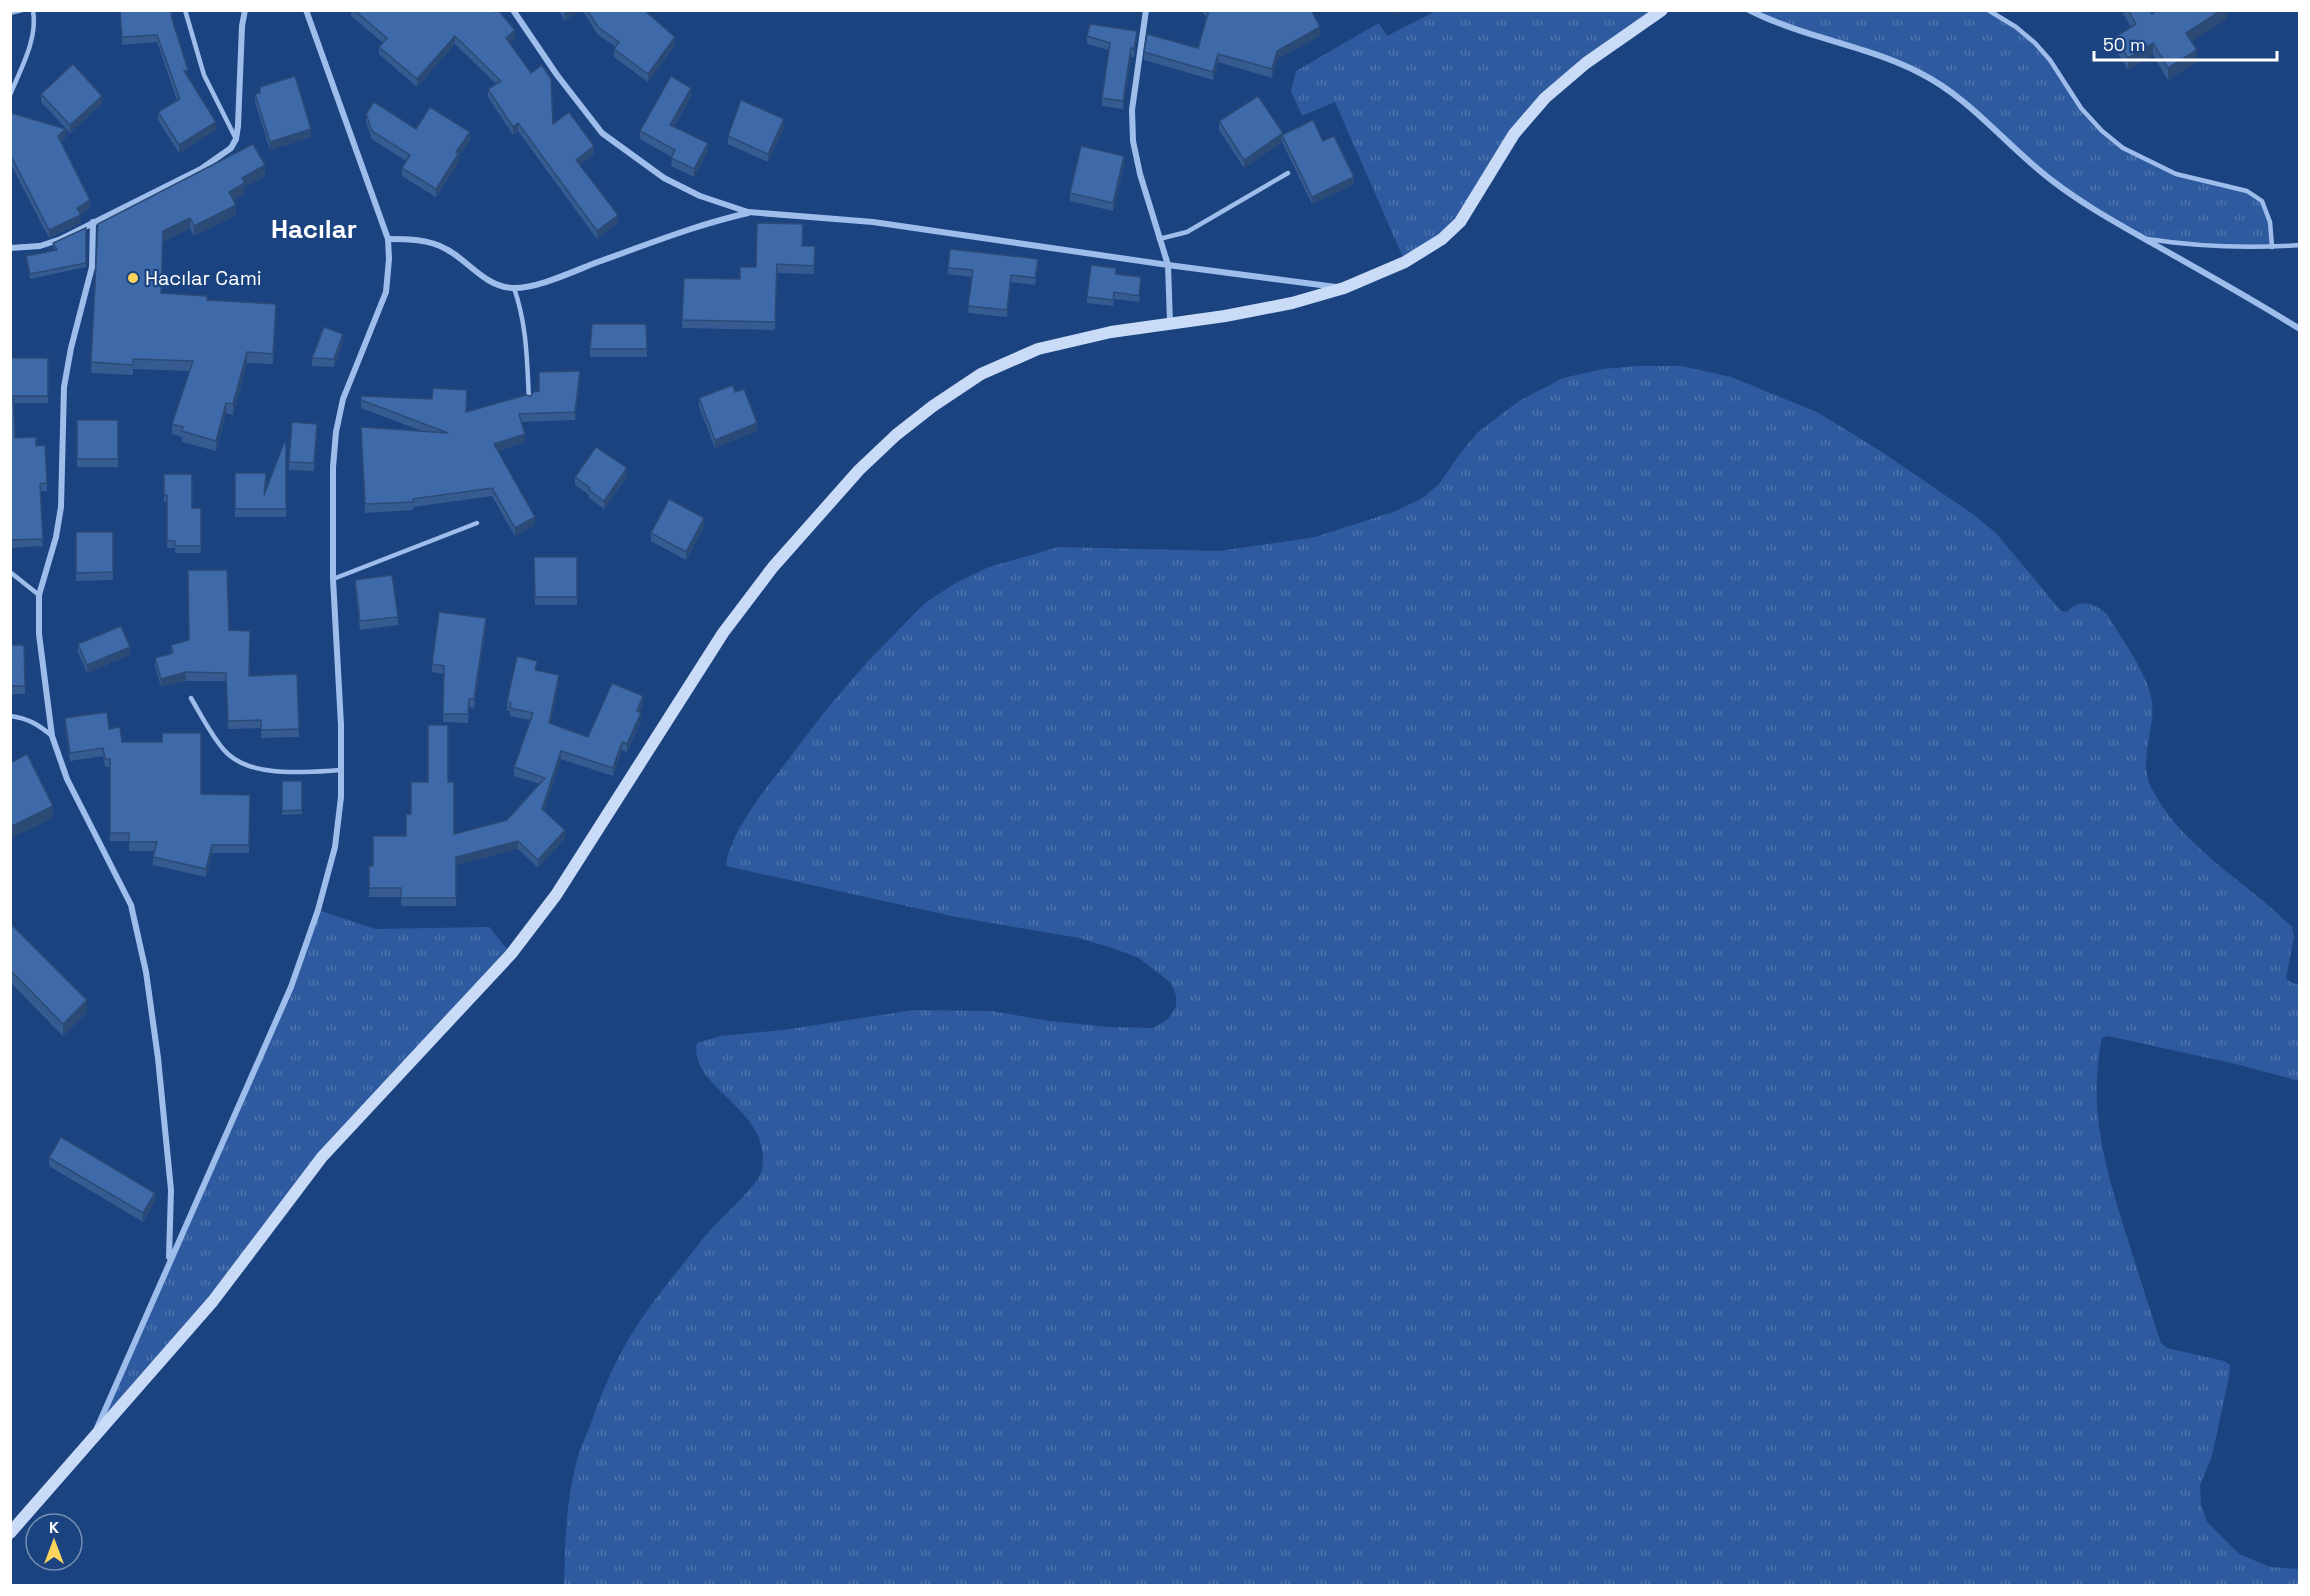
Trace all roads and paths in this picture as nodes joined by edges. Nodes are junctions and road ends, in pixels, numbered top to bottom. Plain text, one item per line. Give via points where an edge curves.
1 (22, 10) edge
2 (33, 10) edge
3 (185, 10) edge
4 (245, 10) edge
5 (306, 10) edge
6 (513, 10) edge
7 (1146, 10) edge
8 (1662, 10) edge
9 (1749, 10) edge
10 (1988, 10) edge
11 (10, 13) edge
12 (10, 95) edge
13 (236, 139) junction
14 (1288, 173) dead end
15 (748, 213) junction
16 (93, 222) junction
17 (2144, 238) junction
18 (388, 239) junction
19 (1159, 239) junction
20 (2300, 245) edge
21 (2272, 247) junction
22 (10, 248) edge
23 (1168, 265) junction
24 (514, 288) junction
25 (1344, 288) junction
26 (1170, 322) junction
27 (2300, 329) edge
28 (529, 400) edge
29 (477, 523) dead end
30 (10, 572) edge
31 (333, 579) junction
32 (39, 595) junction
33 (191, 698) dead end
34 (10, 716) edge
35 (52, 736) junction
36 (341, 770) junction
37 (169, 1261) junction
38 (92, 1440) junction
39 (10, 1533) edge

1 - 11 lane
2 - 12 lane via 33,37
3 - 13 lane via 204,75
4 - 13 street
5 - 18 street
6 - 15 street via 602,133 664,178
7 - 19 street via 1132,110 1133,141
8 - 25 street via 1586,63 1545,98 1514,134 1460,222 1442,239 1405,262
9 - 17 street via 1921,73 1946,88 2053,182
10 - 21 lane via 2035,43 2081,108 2122,148 2176,174 2247,191 2262,201 2270,222
13 - 16 street via 231,148 201,169
14 - 19 lane via 1186,232
15 - 23 street via 873,222
15 - 24 street via 704,223 566,274
16 - 22 street via 39,246
16 - 32 street via 92,267 64,387 61,507
17 - 21 lane via 2196,246
17 - 27 street
18 - 24 street via 418,240 446,248 488,280
18 - 31 street via 386,292 350,381 336,432
19 - 23 street
20 - 21 lane
23 - 25 street
23 - 26 street
24 - 28 lane via 527,341
25 - 26 street via 1292,303
26 - 38 street via 1038,350 981,374 914,420 859,470 773,567 723,633 556,895 511,954 322,1157 213,1301
29 - 31 lane
30 - 32 lane
31 - 36 street
32 - 35 street via 39,634
33 - 36 lane via 224,751 237,759 267,771
34 - 35 lane via 36,723
35 - 37 street via 67,779 131,905 158,1058 171,1190
36 - 37 street via 335,847 318,910 291,987
37 - 38 street
38 - 39 street

